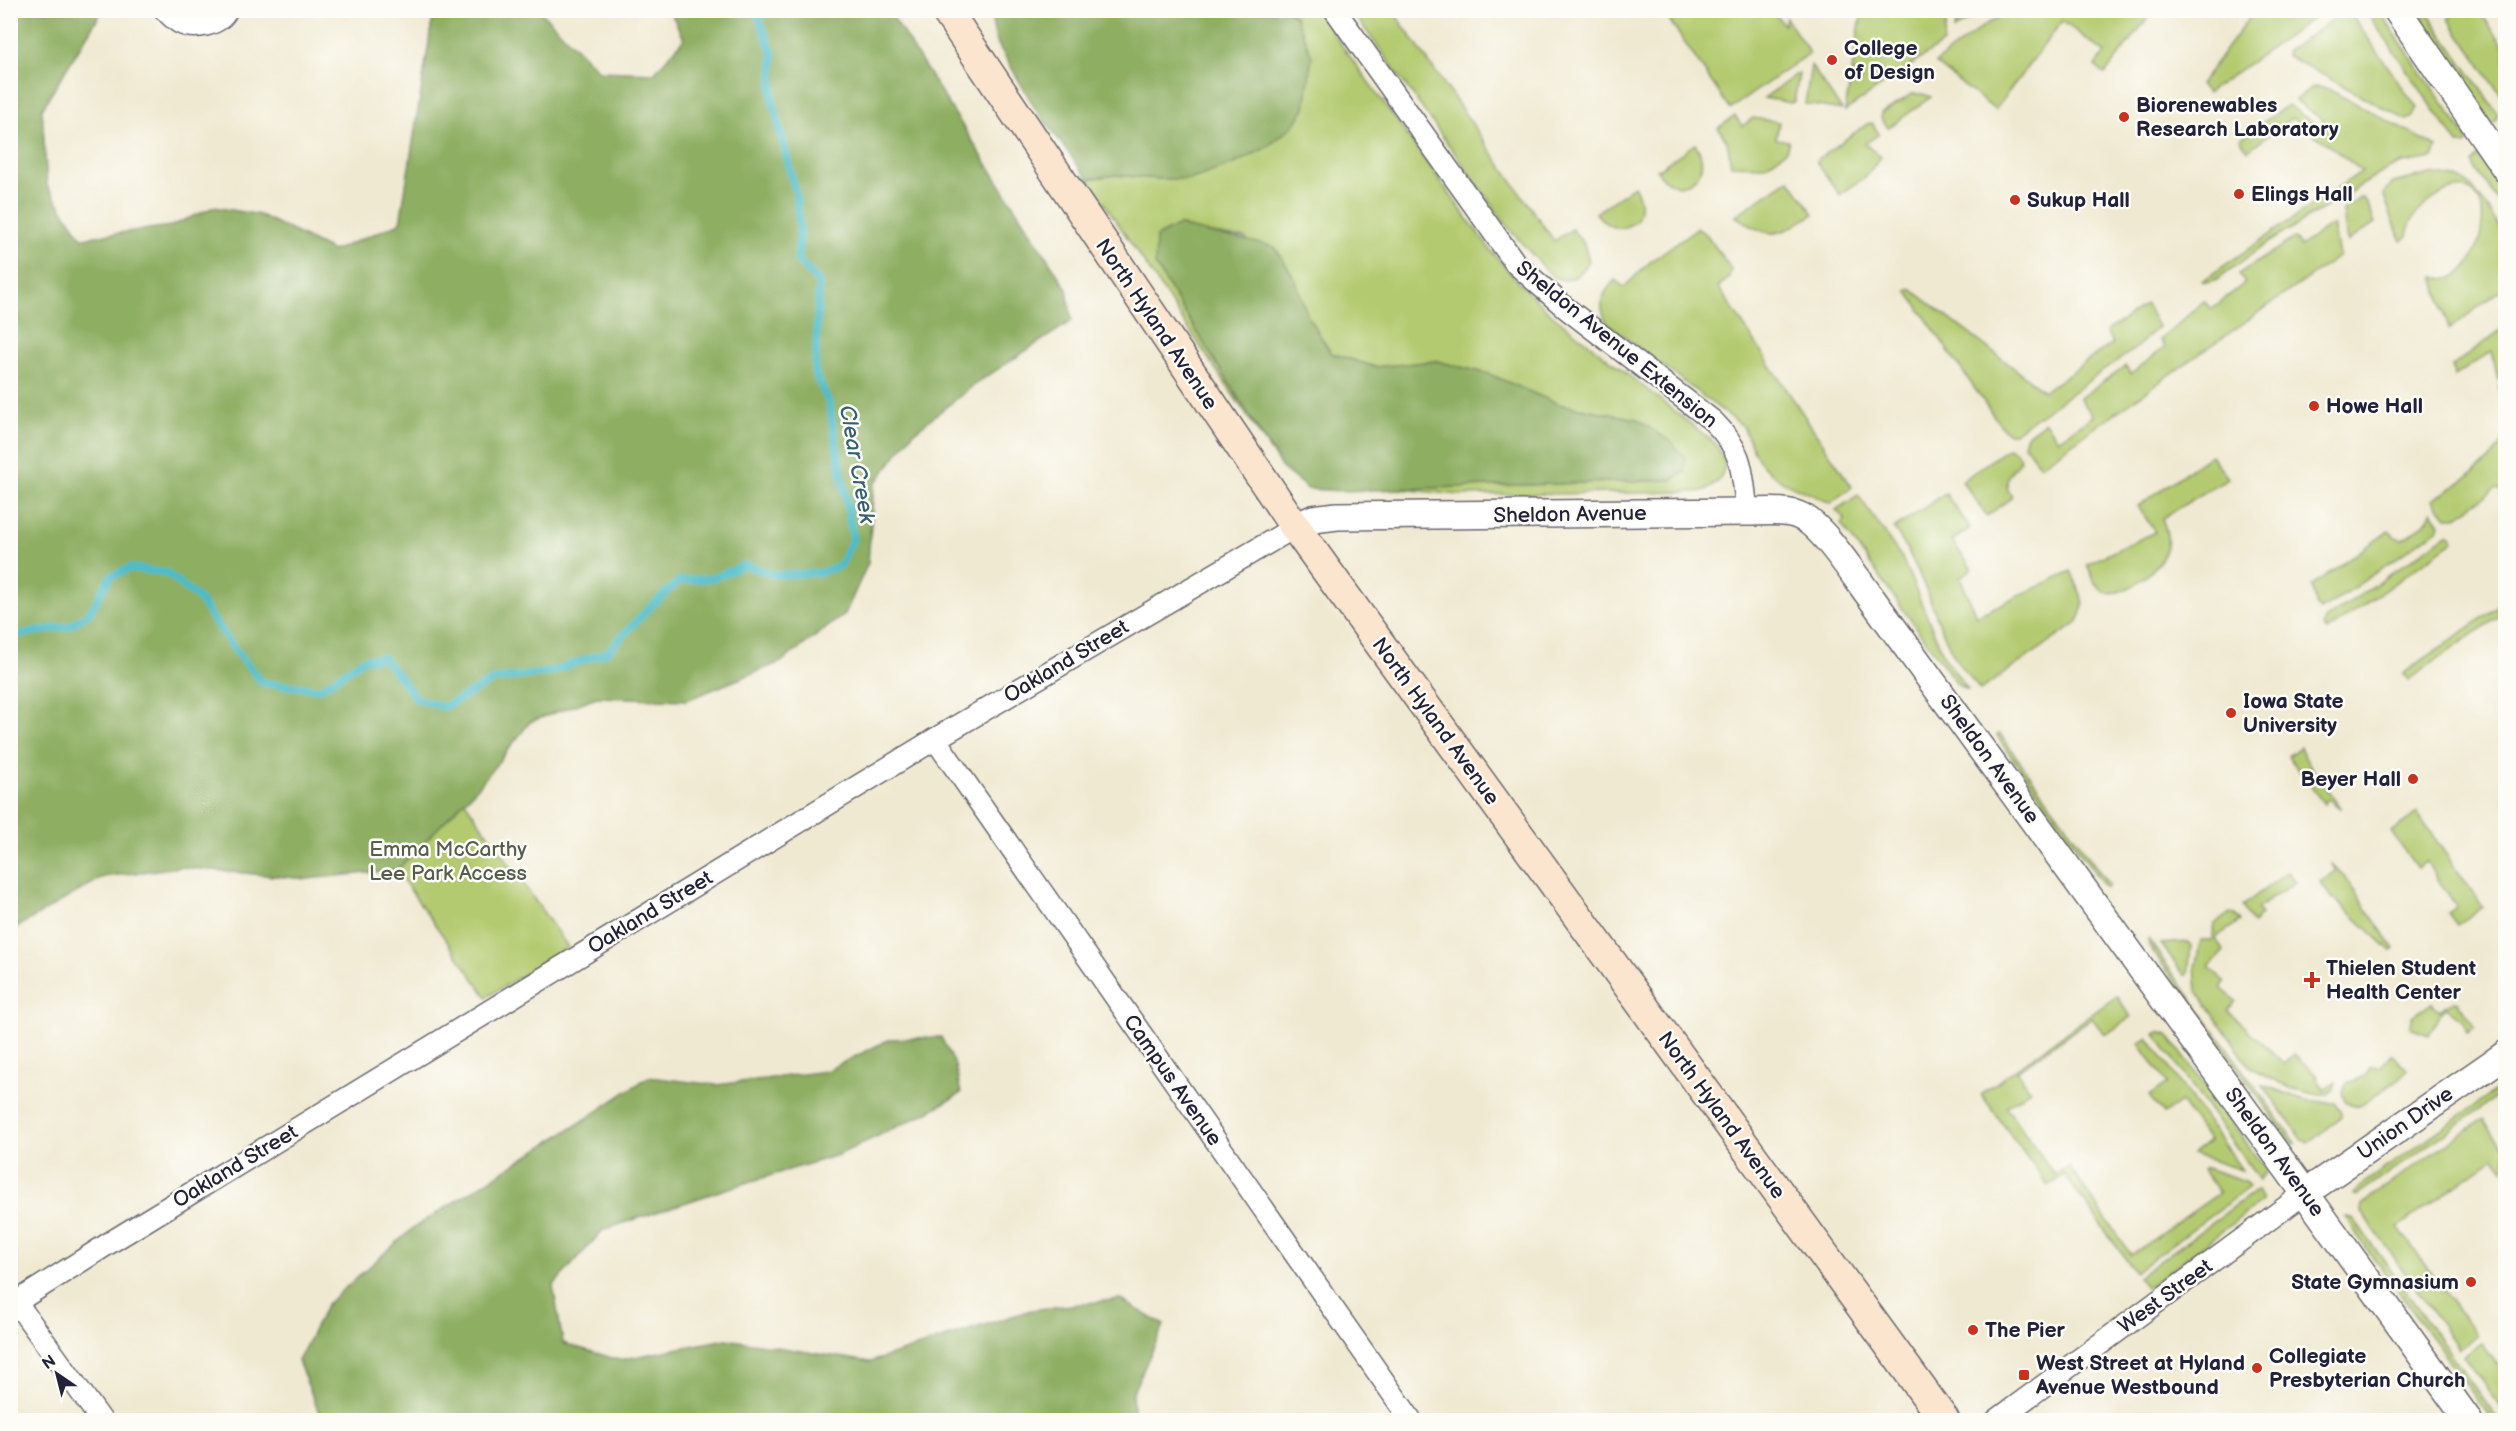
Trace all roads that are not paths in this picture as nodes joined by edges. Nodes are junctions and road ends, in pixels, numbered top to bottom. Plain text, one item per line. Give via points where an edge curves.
1 (165, 10) edge
2 (226, 10) edge
3 (946, 10) edge
4 (1335, 10) edge
5 (2397, 10) edge
6 (2505, 169) edge
7 (1747, 512) junction
8 (1295, 527) junction
9 (935, 739) junction
10 (2505, 1054) edge
11 (2305, 1193) junction
12 (13, 1304) edge
13 (101, 1420) edge
14 (1411, 1420) edge
15 (1944, 1420) edge
16 (1997, 1420) edge
17 (2468, 1420) edge

1 - 2 street via 180,23 204,27 224,16
3 - 8 main road, North Hyland Avenue
4 - 7 street, Sheldon Avenue Extension via 1516,264 1567,309 1713,421 1729,438 1743,472
5 - 6 street
7 - 8 street, Sheldon Avenue via 1337,516 1313,519
7 - 11 street, Sheldon Avenue via 1792,514 1818,529
8 - 9 street, Oakland Street
8 - 15 main road, North Hyland Avenue
9 - 12 street, Oakland Street
9 - 14 street, Campus Avenue
10 - 11 street, Union Drive
11 - 16 street, West Street
11 - 17 street, Sheldon Avenue
12 - 13 street

